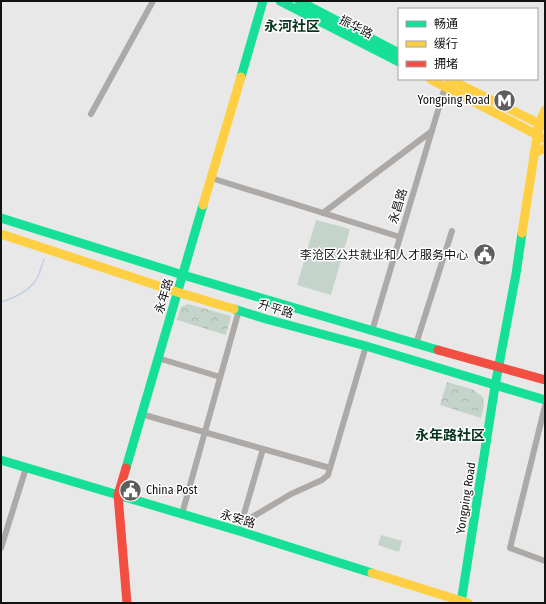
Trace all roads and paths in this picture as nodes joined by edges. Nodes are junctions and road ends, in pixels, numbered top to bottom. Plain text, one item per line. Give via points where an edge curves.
1 (153, 1) edge
2 (263, 1) edge
3 (280, 1) edge
4 (299, 1) edge
5 (398, 52) edge
6 (398, 61) edge
7 (434, 80) edge
8 (447, 83) edge
9 (545, 110) edge
10 (90, 114) dead end
11 (543, 125) edge
12 (432, 131) junction
13 (541, 137) edge
14 (545, 148) edge
15 (534, 153) junction
16 (211, 178) junction
17 (323, 213) junction
18 (1, 218) edge
19 (452, 232) dead end
20 (1, 234) edge
21 (400, 237) junction
22 (183, 275) junction
23 (177, 292) junction
24 (239, 310) junction
25 (372, 331) junction
26 (416, 344) junction
27 (366, 346) junction
28 (158, 358) junction
29 (499, 367) junction
30 (220, 377) junction
31 (545, 380) edge
32 (495, 386) junction
33 (545, 400) edge
34 (545, 406) edge
35 (141, 414) junction
36 (205, 433) junction
37 (263, 449) junction
38 (1, 460) edge
39 (26, 468) junction
40 (330, 468) junction
41 (118, 495) junction
42 (182, 514) junction
43 (240, 527) junction
44 (1, 548) edge
45 (545, 561) edge
46 (464, 602) edge
47 (127, 603) edge

1 - 10 street
2 - 16 main road, 永年路
3 - 6 main road, 振华路
4 - 5 main road, 振华路
7 - 8 main road
8 - 11 main road
8 - 12 street, 永昌路
8 - 13 main road
9 - 11 main road, Yongping Road
11 - 13 main road, Yongping Road
12 - 17 street
12 - 21 street, 永昌路
13 - 15 main road, Yongping Road
14 - 15 main road
15 - 29 main road, Yongping Road
16 - 17 street
16 - 22 main road, 永年路
17 - 21 street
18 - 22 main road, 升平路
19 - 26 street
20 - 23 main road, 升平路
21 - 25 street, 永昌路
22 - 23 main road, 永年路
22 - 25 main road, 升平路
23 - 24 main road, 升平路
23 - 28 main road, 永年路
24 - 27 main road, 升平路
24 - 30 street
25 - 26 main road, 升平路
26 - 29 main road, 升平路
27 - 32 main road, 升平路
27 - 40 street
28 - 30 street
28 - 35 main road, 永年路
29 - 31 main road, 升平路
29 - 32 main road, Yongping Road
30 - 36 street
32 - 33 main road, 升平路
32 - 46 main road, Yongping Road
34 - 45 street via 510,548
35 - 36 street
35 - 41 main road, 永年路
36 - 37 street
36 - 42 street
37 - 40 street
37 - 43 street
38 - 39 main road, 永安路
39 - 41 main road, 永安路
39 - 44 street
40 - 43 street via 328,475 322,480 291,494
41 - 42 main road, 永安路
41 - 47 main road, 永年路
42 - 43 main road, 永安路
43 - 46 main road, 永安路

